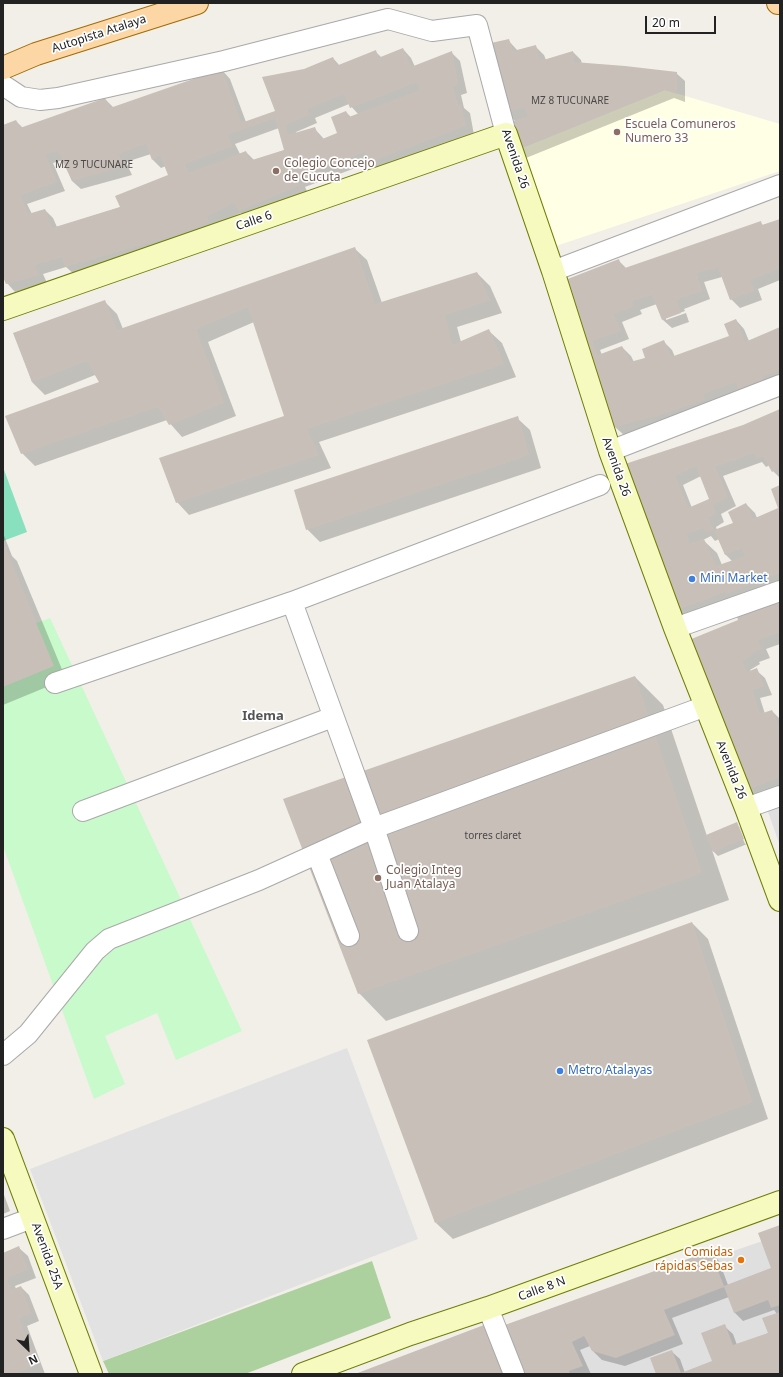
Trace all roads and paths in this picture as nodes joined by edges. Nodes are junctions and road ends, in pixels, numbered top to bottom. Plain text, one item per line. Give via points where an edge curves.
1 (197, 3) edge
2 (3, 68) edge
3 (3, 85) edge
4 (506, 134) junction
5 (780, 185) edge
6 (553, 271) junction
7 (3, 309) edge
8 (780, 384) edge
9 (610, 451) junction
10 (600, 485) dead end
11 (780, 591) edge
12 (292, 602) junction
13 (675, 628) junction
14 (55, 683) dead end
15 (706, 706) junction
16 (333, 717) junction
17 (780, 796) edge
18 (746, 808) junction
19 (84, 811) dead end
20 (374, 828) junction
21 (317, 854) junction
22 (780, 900) edge
23 (408, 932) dead end
24 (349, 936) dead end
25 (3, 1055) edge
26 (3, 1139) edge
27 (780, 1202) edge
28 (32, 1218) junction
29 (3, 1229) edge
30 (488, 1308) junction
31 (90, 1374) edge
32 (303, 1374) edge
33 (514, 1374) edge

1 - 2 main road, Autopista Atalaya via 36,54
3 - 4 street, Avenida 26 via 21,97 40,100 58,98 224,61 388,19 432,30 477,25
4 - 6 street, Avenida 26
4 - 7 street, Calle 6
5 - 6 street
6 - 9 street, Avenida 26
8 - 9 street
9 - 13 street, Avenida 26
10 - 12 street
11 - 13 street
12 - 14 street
12 - 16 street
13 - 15 street, Avenida 26
15 - 18 street, Avenida 26
15 - 20 street
16 - 19 street
16 - 20 street
17 - 18 street
18 - 22 street, Avenida 26
20 - 21 street
20 - 23 street
21 - 24 street
21 - 25 street via 259,880 109,939 94,951 28,1034
26 - 28 street, Avenida 25A
27 - 30 street, Calle 8 N
28 - 29 street
28 - 31 street, Avenida 25A
30 - 32 street, Calle 8 N
30 - 33 street

